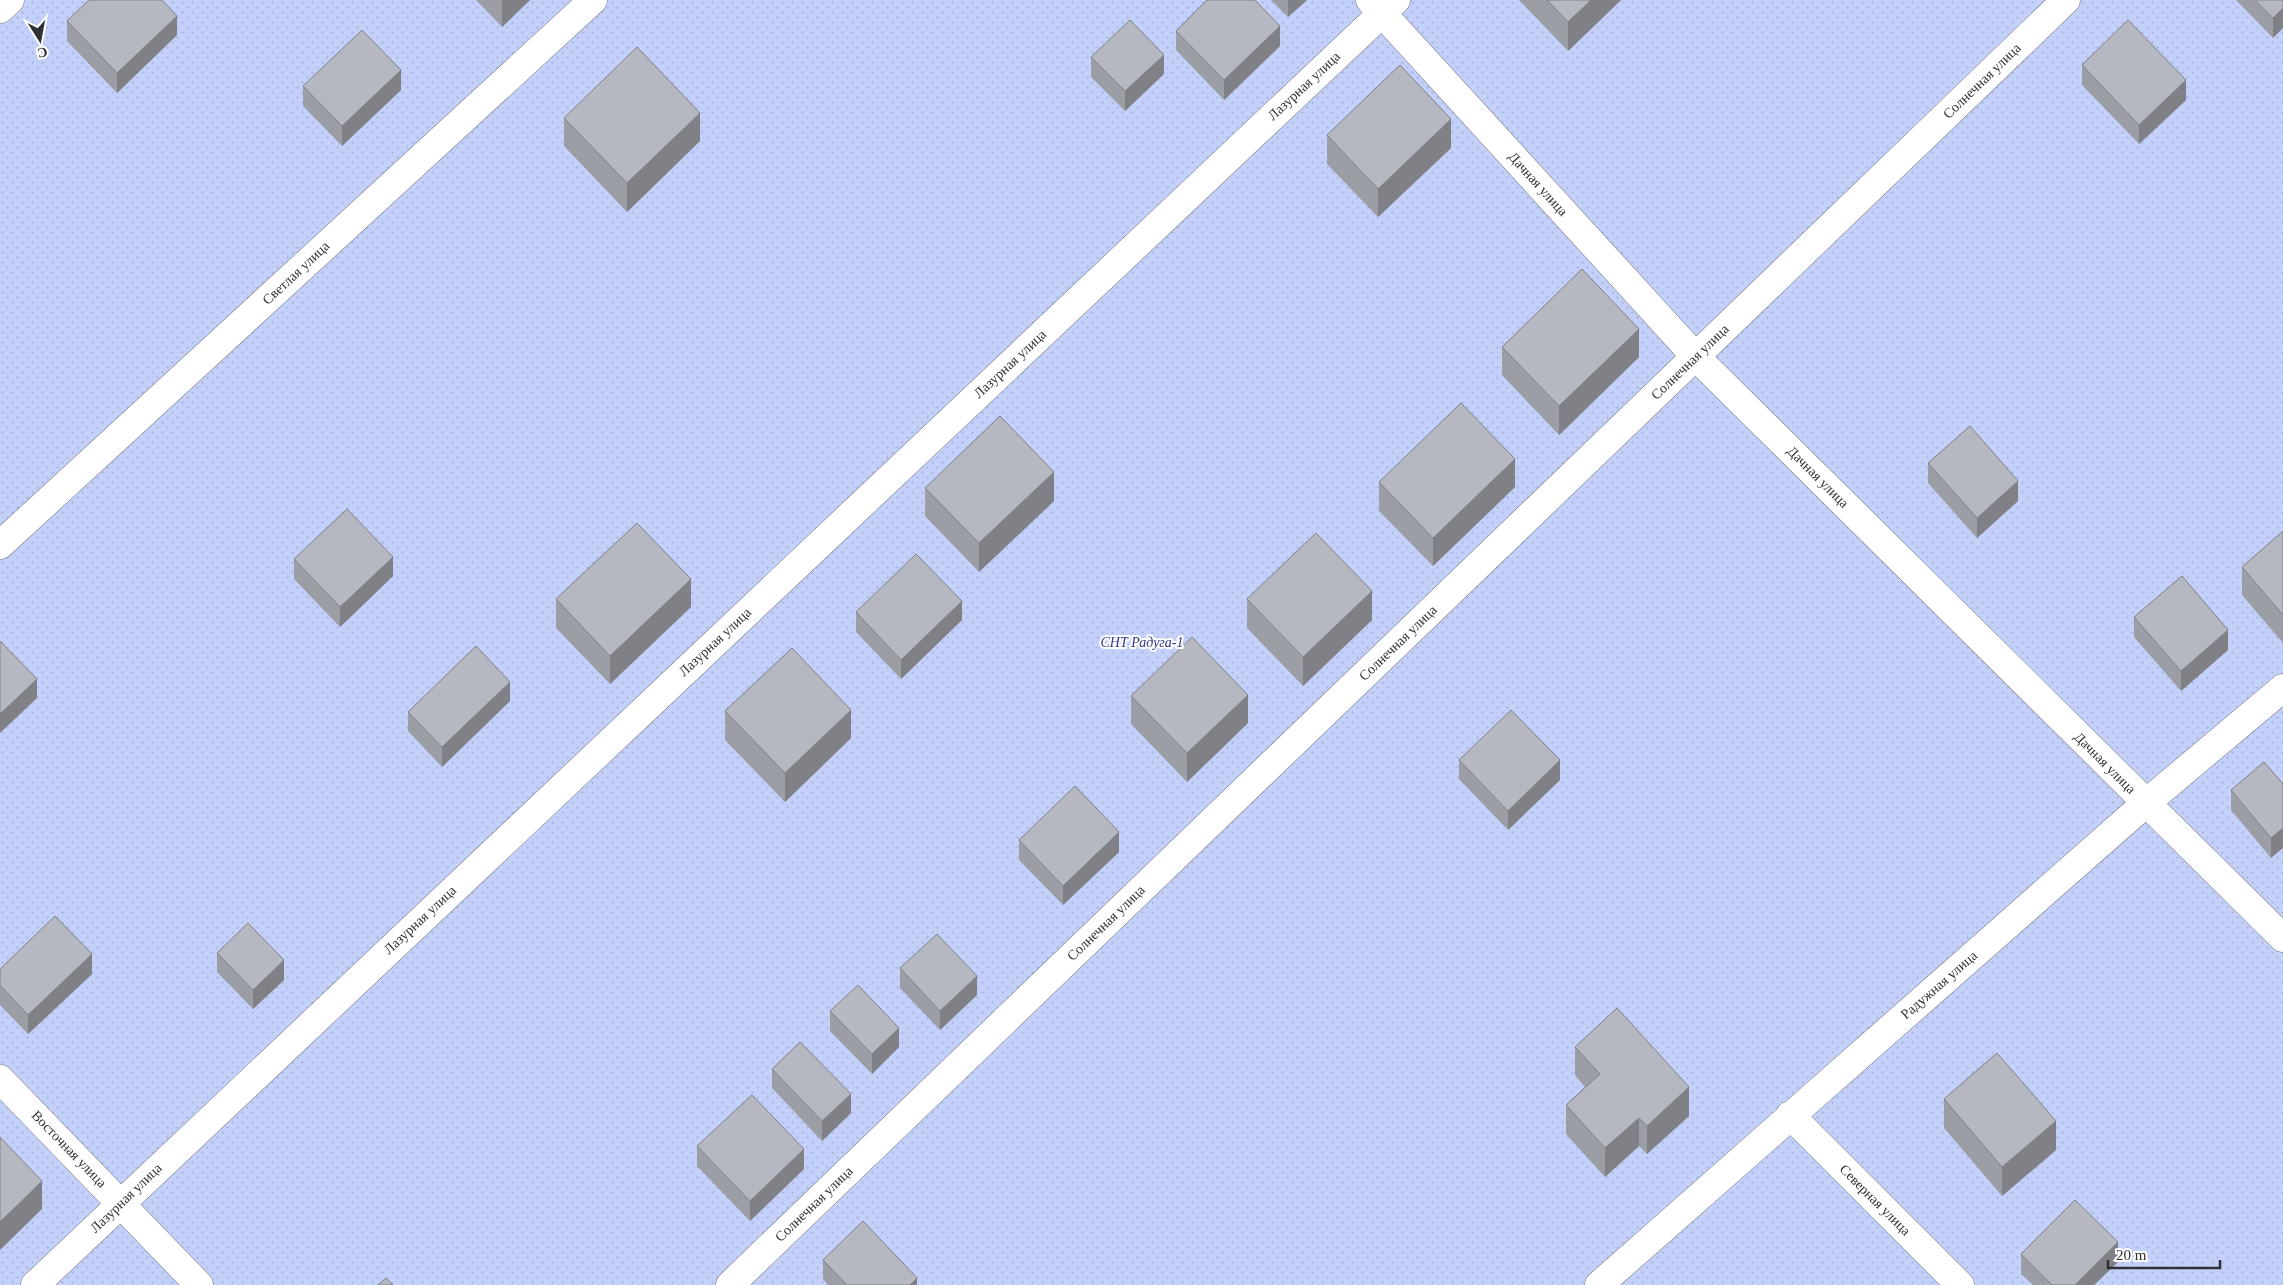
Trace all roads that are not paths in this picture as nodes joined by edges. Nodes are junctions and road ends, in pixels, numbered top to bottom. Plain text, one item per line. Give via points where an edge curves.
1 (10, 0) edge
2 (593, 0) edge
3 (2066, 0) edge
4 (1382, 4) edge
5 (0, 8) edge
6 (1696, 357) junction
7 (0, 545) edge
8 (2283, 688) edge
9 (2146, 803) junction
10 (2283, 938) edge
11 (0, 1079) edge
12 (1790, 1116) junction
13 (121, 1202) junction
14 (35, 1285) edge
15 (199, 1285) edge
16 (730, 1285) edge
17 (1599, 1285) edge
18 (1960, 1285) edge

1 - 5 street
2 - 7 street, Светлая улица
3 - 6 street, Солнечная улица
4 - 6 street, Дачная улица
4 - 13 street, Лазурная улица
6 - 9 street, Дачная улица
6 - 16 street, Солнечная улица
8 - 9 street, Радужная улица
9 - 10 street, Дачная улица
9 - 12 street, Радужная улица
11 - 13 street, Восточная улица
12 - 17 street, Радужная улица
12 - 18 street, Северная улица
13 - 14 street, Лазурная улица
13 - 15 street, Восточная улица

